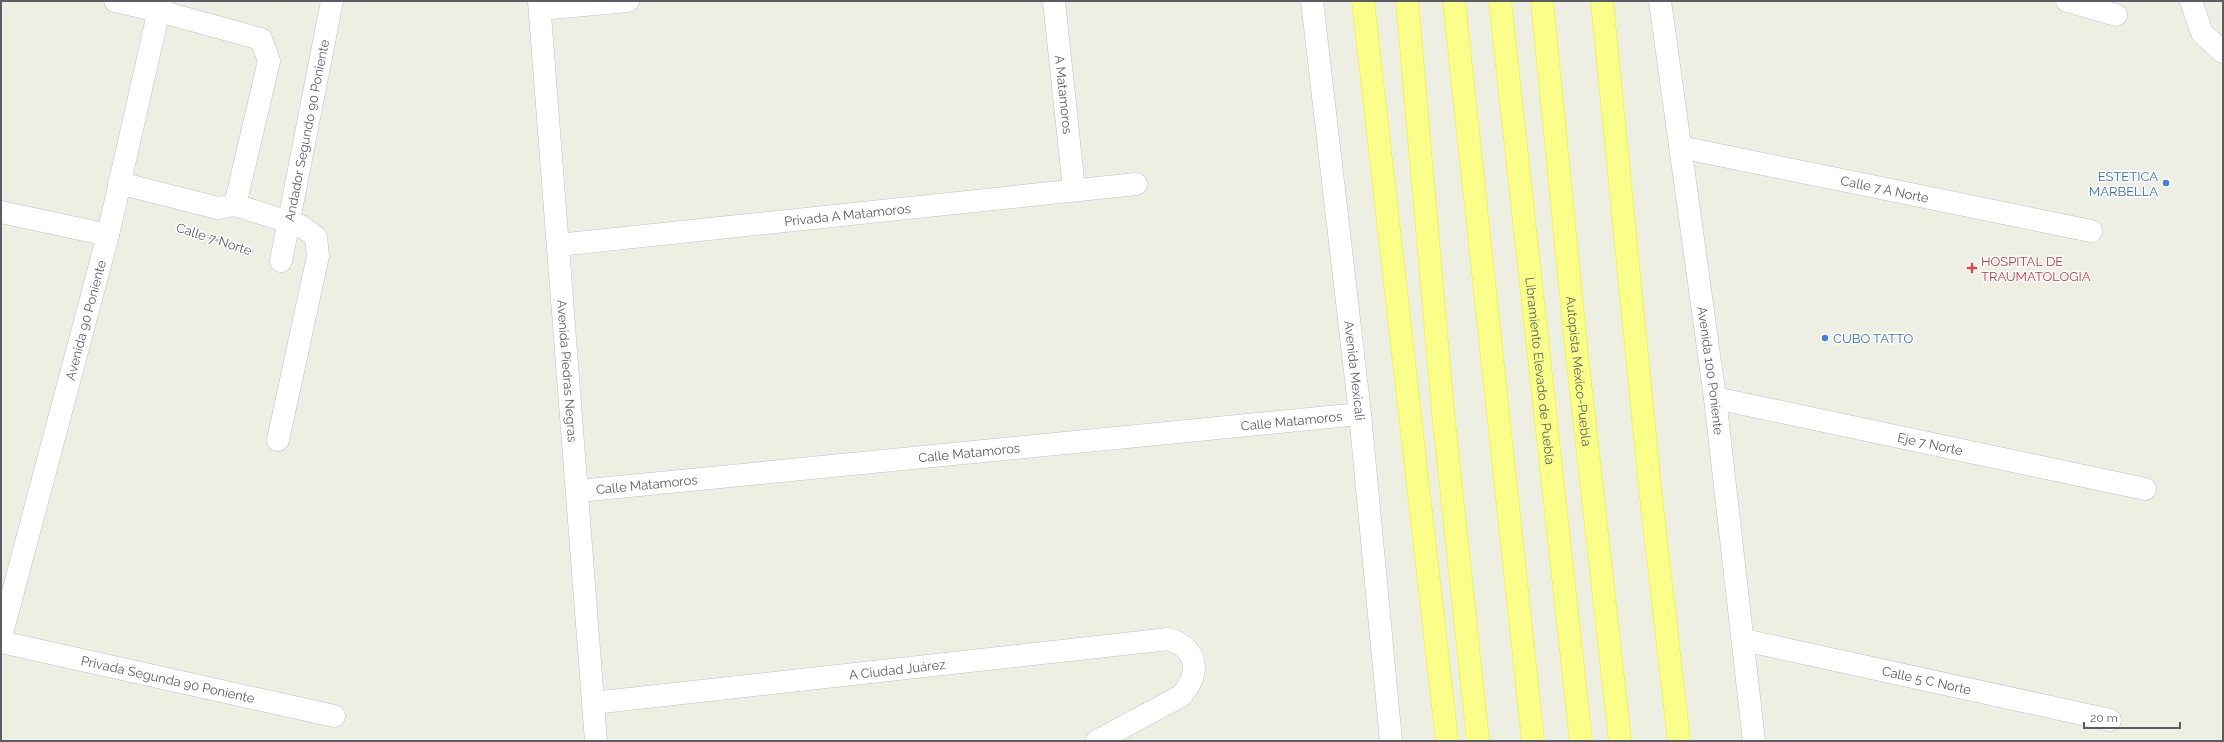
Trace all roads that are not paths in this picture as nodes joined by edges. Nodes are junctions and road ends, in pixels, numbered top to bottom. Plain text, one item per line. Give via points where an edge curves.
1 (115, 1) edge
2 (332, 1) edge
3 (628, 1) edge
4 (1054, 1) edge
5 (1312, 1) edge
6 (1363, 1) edge
7 (1407, 1) edge
8 (1454, 1) edge
9 (1500, 1) edge
10 (1542, 1) edge
11 (1602, 1) edge
12 (1660, 1) edge
13 (2067, 1) edge
14 (2191, 1) edge
15 (540, 5) edge
16 (160, 6) edge
17 (2116, 15) dead end
18 (2223, 52) edge
19 (1680, 146) junction
20 (119, 183) junction
21 (1136, 184) dead end
22 (1074, 188) junction
23 (235, 205) junction
24 (1, 212) edge
25 (289, 222) junction
26 (2091, 231) dead end
27 (108, 235) junction
28 (558, 245) junction
29 (281, 261) road end
30 (1715, 398) junction
31 (1360, 414) junction
32 (278, 440) dead end
33 (2145, 489) dead end
34 (578, 491) junction
35 (1, 637) edge
36 (1744, 640) junction
37 (1, 642) edge
38 (593, 703) junction
39 (334, 716) dead end
40 (2110, 720) dead end
41 (596, 741) edge
42 (1097, 741) edge
43 (1392, 741) edge
44 (1447, 741) edge
45 (1478, 741) edge
46 (1533, 741) edge
47 (1581, 741) edge
48 (1620, 741) edge
49 (1679, 741) edge
50 (1754, 741) edge

1 - 16 street
2 - 25 street, Andador Segundo 90 Poniente
3 - 15 street
4 - 22 street, A Matamoros
5 - 31 street, Avenida Mexicali
6 - 44 highway
7 - 45 highway via 1443,412
8 - 46 highway
9 - 47 highway, Libramiento Elevado de Puebla
10 - 48 highway, Autopista México-Puebla via 1576,346
11 - 49 highway via 1650,488
12 - 19 street, Avenida 100 Poniente
13 - 17 street
14 - 18 street via 2202,33
15 - 28 street, Avenida Piedras Negras
16 - 20 street, Avenida 90 Poniente
16 - 23 street via 261,39 269,61
19 - 26 street, Calle 7 A Norte
19 - 30 street, Avenida 100 Poniente
20 - 23 street via 218,208
20 - 27 street, Avenida 90 Poniente
21 - 22 street, Privada A Matamoros
22 - 28 street, Privada A Matamoros
23 - 25 street
24 - 27 street
25 - 29 street, Andador Segundo 90 Poniente
25 - 32 street via 301,226 316,237 318,256
27 - 35 street, Avenida 90 Poniente
28 - 34 street, Avenida Piedras Negras
30 - 33 street, Eje 7 Norte
30 - 36 street, Avenida 100 Poniente
31 - 34 street, Calle Matamoros
31 - 43 street, Avenida Mexicali
34 - 38 street, Avenida Piedras Negras
36 - 40 street, Calle 5 C Norte
36 - 50 street, Avenida 100 Poniente
37 - 39 street, Privada Segunda 90 Poniente
38 - 41 street, Avenida Piedras Negras
38 - 42 street, A Ciudad Juárez via 1169,639 1182,644 1192,658 1194,671 1190,685 1181,696

